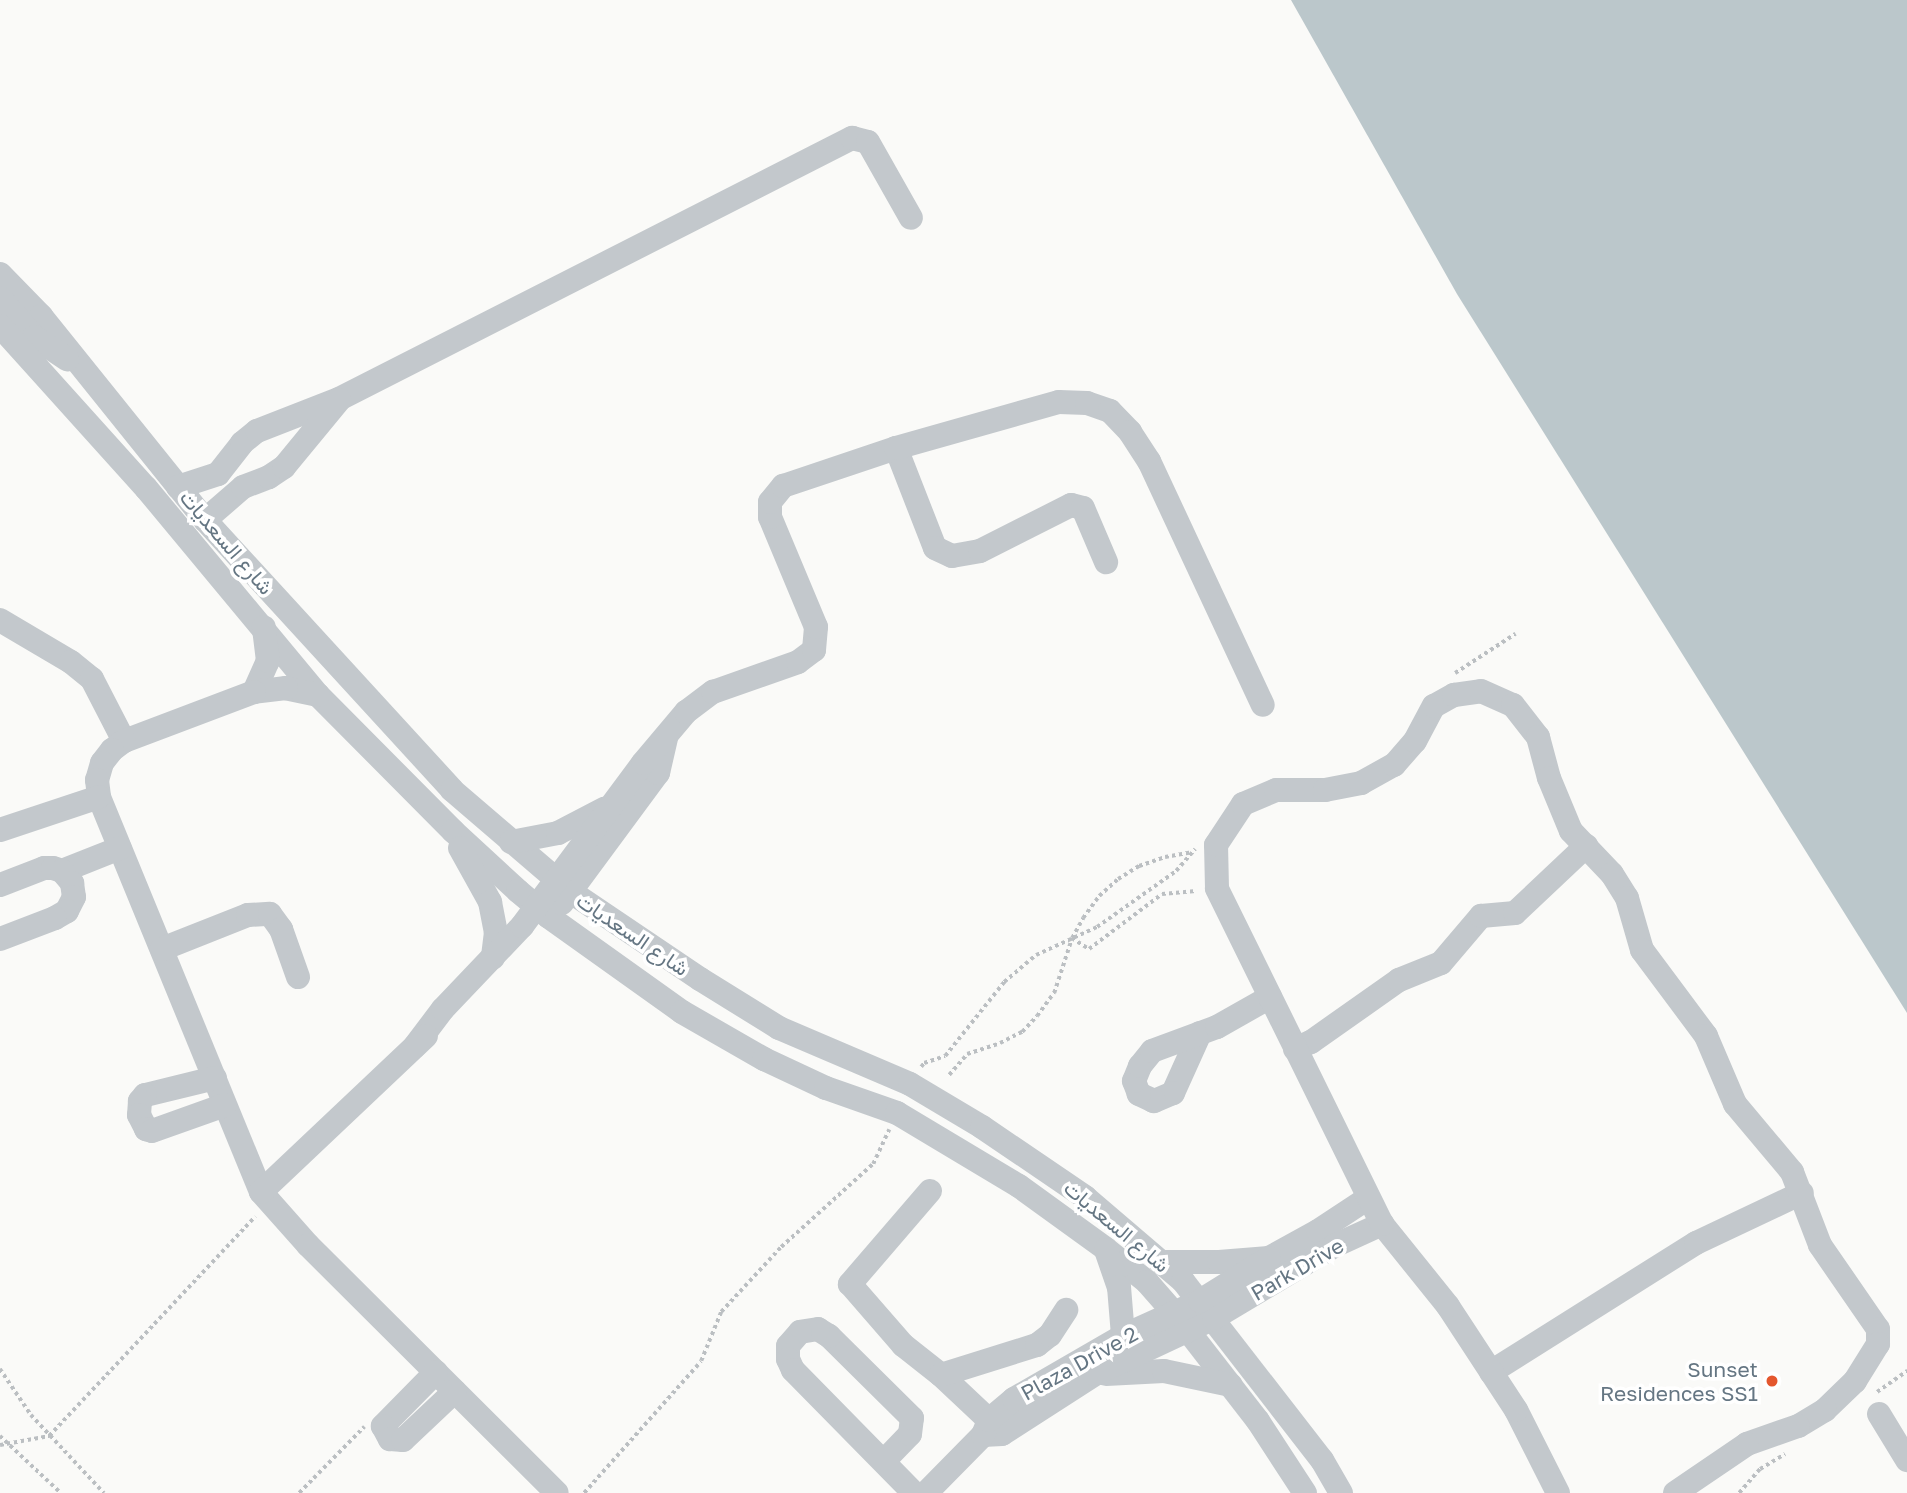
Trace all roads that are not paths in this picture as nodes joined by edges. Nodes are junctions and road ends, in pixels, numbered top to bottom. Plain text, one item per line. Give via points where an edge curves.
1 (911, 218) dead end
2 (0, 252) edge
3 (4, 286) edge
4 (0, 326) edge
5 (339, 399) junction
6 (896, 448) junction
7 (146, 488) junction
8 (183, 493) junction
9 (205, 520) junction
10 (1106, 562) dead end
11 (0, 620) edge
12 (264, 627) junction
13 (254, 692) junction
14 (318, 695) junction
15 (1263, 705) dead end
16 (666, 739) junction
17 (124, 741) junction
18 (99, 797) junction
19 (616, 801) junction
20 (0, 830) edge
21 (453, 831) junction
22 (512, 842) junction
23 (1586, 846) junction
24 (120, 848) junction
25 (62, 871) junction
26 (0, 885) edge
27 (564, 886) junction
28 (542, 912) junction
29 (0, 939) edge
30 (162, 949) junction
31 (493, 958) junction
32 (299, 977) dead end
33 (1270, 997) junction
34 (1200, 1033) dead end
35 (415, 1046) junction
36 (1295, 1049) junction
37 (215, 1078) junction
38 (225, 1105) junction
39 (930, 1191) dead end
40 (1802, 1193) junction
41 (266, 1196) junction
42 (1368, 1198) junction
43 (1382, 1224) junction
44 (1106, 1249) junction
45 (1269, 1258) junction
46 (1161, 1262) junction
47 (1066, 1310) dead end
48 (1207, 1310) junction
49 (1182, 1322) junction
50 (1122, 1336) junction
51 (436, 1372) junction
52 (1491, 1372) junction
53 (1095, 1374) junction
54 (941, 1375) junction
55 (1231, 1385) junction
56 (455, 1391) junction
57 (1874, 1406) road end
58 (986, 1428) junction
59 (889, 1456) junction
60 (1907, 1460) edge
61 (923, 1492) edge
62 (557, 1493) edge
63 (1305, 1493) edge
64 (1341, 1493) edge
65 (1558, 1493) edge
66 (1675, 1493) edge

1 - 5 street via 868,142 852,138
2 - 3 street via 9,269
3 - 8 street, شارع السعديات via 41,316
4 - 7 street, شارع السعديات
5 - 8 street via 257,431 218,474
5 - 9 street via 284,467 235,492
6 - 10 street via 935,548 952,556 980,551 1071,505 1083,508
6 - 15 street via 1059,402 1087,403 1110,411 1149,461
6 - 16 street via 777,490 770,502 770,517 816,626 814,650 798,662 699,700
7 - 8 street via 164,500
7 - 12 street, شارع السعديات
8 - 9 street, شارع السعديات
9 - 22 street, شارع السعديات via 452,790
11 - 17 street via 92,679
12 - 13 street via 268,661
12 - 14 street, شارع السعديات
13 - 14 street via 286,688
13 - 17 street
14 - 21 street, شارع السعديات
16 - 19 street
16 - 27 street via 658,773
17 - 18 street via 102,764 97,780
18 - 20 street
18 - 24 street
19 - 22 street via 558,833
19 - 27 street
21 - 28 street, شارع السعديات
21 - 31 street via 490,902 496,932
22 - 27 street, شارع السعديات
23 - 33 street via 1571,831 1560,809 1538,737 1513,705 1481,691 1454,695 1434,706 1415,741 1394,765 1361,783 1325,790 1276,790 1244,804 1216,845 1217,888
23 - 36 street via 1515,913 1481,916 1441,963 1399,980
23 - 40 street via 1627,898 1642,950 1706,1036 1735,1104 1792,1172
24 - 25 street
24 - 30 street
25 - 26 street via 44,868
25 - 29 street via 72,883 74,897 67,911
27 - 28 street
27 - 46 street, شارع السعديات via 779,1028 910,1084 982,1127 1085,1197
28 - 31 street
28 - 35 street
28 - 44 street, شارع السعديات via 682,1012 764,1059 897,1114 1019,1186
30 - 32 street via 248,915 270,914 281,929
30 - 37 street
31 - 35 street via 443,1009
33 - 34 street
33 - 36 street
35 - 41 street
36 - 42 street
37 - 38 street
37 - 38 street via 145,1095 139,1115 152,1131
38 - 41 street
39 - 54 street via 850,1284 903,1345
40 - 52 street via 1696,1244
40 - 66 street via 1820,1245 1878,1329 1878,1344 1855,1381 1825,1410 1798,1426 1746,1444
41 - 51 street via 308,1245
42 - 43 street
42 - 45 street, Park Drive
43 - 48 street, Park Drive
43 - 52 street via 1448,1306
44 - 49 street, شارع السعديات via 1147,1282
44 - 50 street via 1119,1287
45 - 46 street
45 - 48 street, Park Drive
46 - 48 street, شارع السعديات
47 - 54 street via 1050,1335 1037,1345
48 - 49 street
48 - 64 street, شارع السعديات via 1322,1460
49 - 50 street, Plaza Drive 2
49 - 53 street, Plaza Drive 2
49 - 55 street, شارع السعديات
50 - 58 street, Plaza Drive 2 via 1014,1399
51 - 56 street
51 - 56 street via 383,1426 390,1439 402,1440
52 - 65 street
53 - 55 street via 1164,1371
53 - 58 street, Plaza Drive 2 via 1002,1434
54 - 58 street
55 - 63 street, شارع السعديات
56 - 62 street
57 - 60 street
58 - 61 street, Plaza Drive 2
59 - 59 street via 912,1429 908,1412 824,1332 811,1329 794,1336 787,1353 793,1370
59 - 61 street

